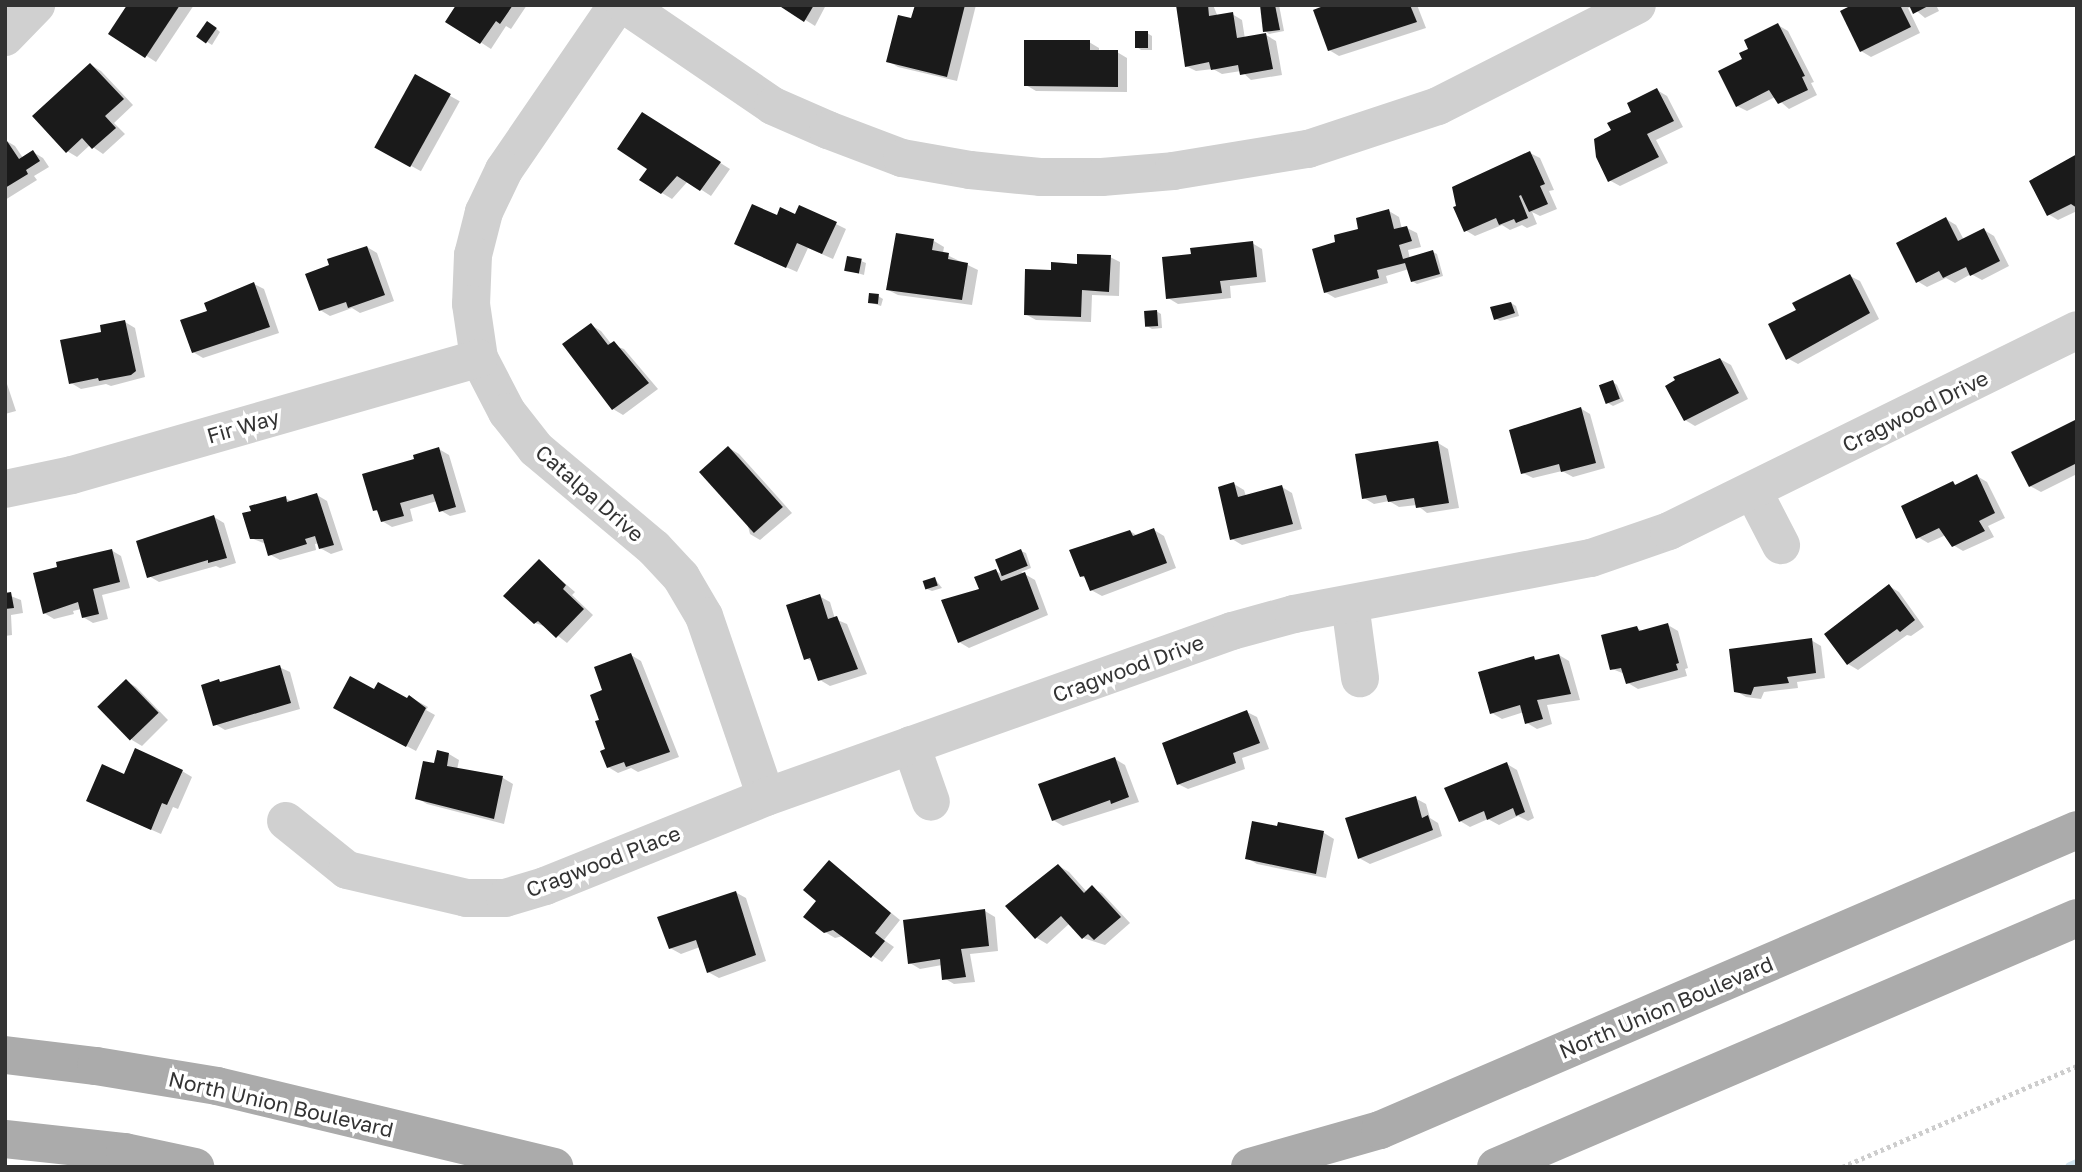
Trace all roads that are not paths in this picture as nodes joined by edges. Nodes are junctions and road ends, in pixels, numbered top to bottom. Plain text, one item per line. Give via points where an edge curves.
1 (36, 5) edge
2 (617, 5) edge
3 (625, 5) edge
4 (1637, 5) edge
5 (5, 37) edge
6 (2077, 330) edge
7 (479, 358) junction
8 (5, 489) edge
9 (1754, 491) junction
10 (1781, 544) dead end
11 (1350, 604) junction
12 (1360, 678) dead end
13 (911, 746) junction
14 (766, 797) junction
15 (931, 802) dead end
16 (286, 821) dead end
17 (2077, 830) edge
18 (2077, 918) edge
19 (5, 1055) edge
20 (5, 1139) edge
21 (195, 1167) edge
22 (554, 1167) edge
23 (1250, 1167) edge
24 (1496, 1167) edge

1 - 5 street
2 - 7 street, Catalpa Drive via 504,170 484,212 473,255 471,304
3 - 4 street via 773,106 840,135 902,158 970,170 1065,177 1173,171 1308,149 1438,106
6 - 9 street, Cragwood Drive
7 - 8 street, Fir Way via 72,475
7 - 14 street, Catalpa Drive via 507,412 536,449 681,576 704,616
9 - 10 street
9 - 11 street, Cragwood Drive via 1669,531 1591,558
11 - 12 street
11 - 13 street, Cragwood Drive via 1232,631
13 - 14 street, Cragwood Drive
13 - 15 street
14 - 16 street, Cragwood Place via 505,898 466,898 347,870
17 - 23 main road, North Union Boulevard via 1380,1130
18 - 24 main road
19 - 22 main road, North Union Boulevard via 217,1086
20 - 21 main road via 125,1152

